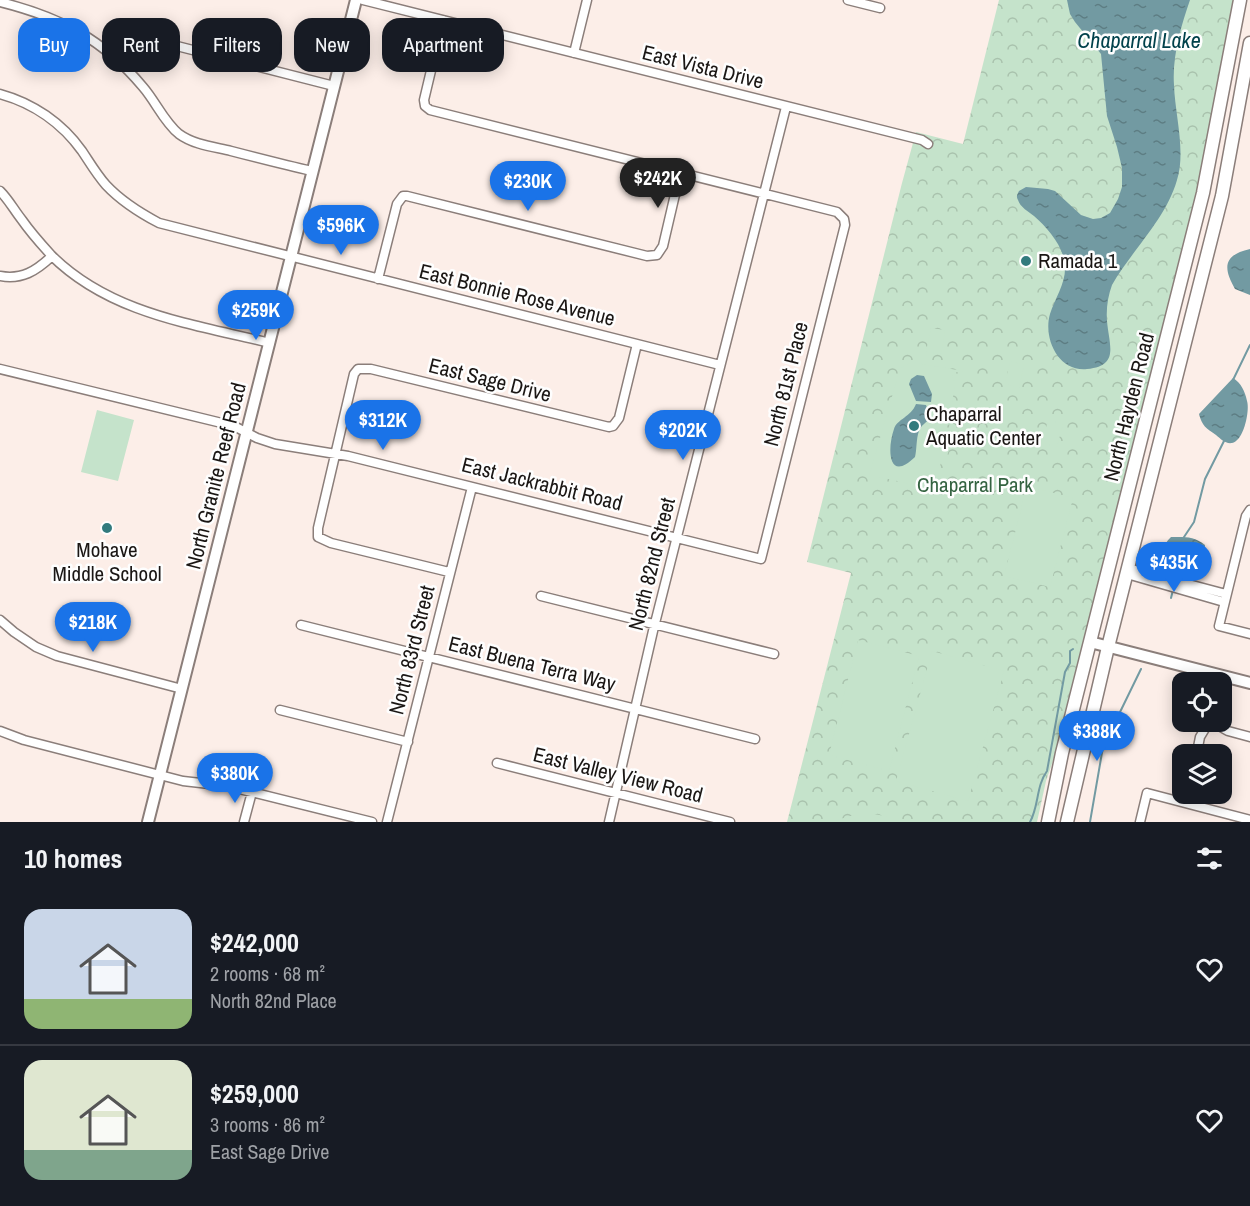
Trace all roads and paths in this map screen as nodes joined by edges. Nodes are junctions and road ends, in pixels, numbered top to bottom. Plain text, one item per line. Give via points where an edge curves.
1 (356, 0) edge
2 (363, 0) edge
3 (587, 0) edge
4 (848, 0) edge
5 (1240, 0) edge
6 (0, 2) edge
7 (880, 8) dead end
8 (432, 18) edge
9 (504, 36) edge
10 (1250, 43) edge
11 (180, 47) edge
12 (102, 48) edge
13 (574, 53) junction
14 (131, 72) edge
15 (431, 72) edge
16 (334, 86) junction
17 (0, 94) edge
18 (1245, 96) edge
19 (786, 107) junction
20 (928, 144) dead end
21 (312, 171) junction
22 (680, 172) junction
23 (0, 191) edge
24 (765, 194) junction
25 (52, 256) junction
26 (291, 257) junction
27 (0, 276) edge
28 (378, 279) junction
29 (270, 343) junction
30 (637, 344) junction
31 (720, 365) junction
32 (0, 369) edge
33 (247, 433) junction
34 (335, 454) junction
35 (472, 487) junction
36 (1250, 510) edge
37 (677, 537) junction
38 (761, 558) joint
39 (1127, 571) junction
40 (450, 573) junction
41 (541, 596) dead end
42 (1225, 598) junction
43 (0, 620) edge
44 (655, 624) junction
45 (301, 625) dead end
46 (1250, 634) edge
47 (1090, 642) junction
48 (1108, 647) junction
49 (774, 654) dead end
50 (429, 657) junction
51 (1205, 672) edge
52 (1232, 679) edge
53 (1250, 683) edge
54 (182, 689) junction
55 (634, 709) junction
56 (280, 710) dead end
57 (0, 731) edge
58 (1232, 731) edge
59 (1250, 737) edge
60 (755, 739) dead end
61 (408, 742) junction
62 (497, 764) dead end
63 (160, 775) junction
64 (252, 792) junction
65 (616, 794) junction
66 (1250, 820) edge
67 (148, 822) edge
68 (244, 822) edge
69 (372, 822) edge
70 (387, 822) edge
71 (609, 822) edge
72 (730, 822) edge
73 (1048, 822) edge
74 (1067, 822) edge
75 (1140, 822) edge

1 - 16 street, North Granite Reef Road
2 - 8 street, East Vista Drive
3 - 13 street
4 - 7 street
5 - 47 main road, North Hayden Road via 1203,193
6 - 12 street via 57,20
9 - 13 street, East Vista Drive
10 - 18 main road, North Hayden Road
11 - 16 street
13 - 19 street, East Vista Drive
14 - 21 street via 181,136
15 - 22 street via 424,100 430,110
16 - 21 street, North Granite Reef Road
17 - 26 street, East Bonnie Rose Avenue via 50,118 74,140 108,187 146,216 172,227
18 - 39 main road, North Hayden Road
19 - 20 street, East Vista Drive
19 - 24 street, North 82nd Street
21 - 26 street, North Granite Reef Road
22 - 24 street
22 - 28 street via 663,246 657,255 647,256 403,196 397,204
23 - 25 street
24 - 31 street, North 82nd Street
24 - 38 street, North 81st Place via 837,212 844,219
25 - 27 street via 30,274
25 - 29 street via 91,287 134,308
26 - 28 street, East Bonnie Rose Avenue
26 - 29 street, North Granite Reef Road
28 - 30 street, East Bonnie Rose Avenue
29 - 33 street, North Granite Reef Road
30 - 31 street, East Bonnie Rose Avenue
30 - 34 street, East Sage Drive via 619,418 613,426 358,369
31 - 37 street, North 82nd Street
32 - 33 street, East Jackrabbit Road via 234,426
33 - 34 street, East Jackrabbit Road via 275,444
33 - 54 street, North Granite Reef Road
34 - 35 street, East Jackrabbit Road
34 - 40 street via 318,537
35 - 37 street, East Jackrabbit Road
35 - 40 street, North 83rd Street
36 - 42 street
37 - 38 street, East Jackrabbit Road
37 - 44 street, North 82nd Street
39 - 42 street
39 - 48 main road, North Hayden Road
40 - 50 street, North 83rd Street
41 - 44 street
42 - 46 street via 1219,626
43 - 54 street via 36,647 57,656
44 - 49 street
44 - 55 street, North 82nd Street
45 - 50 street, East Buena Terra Way
47 - 48 street
47 - 73 main road, North Hayden Road
48 - 51 street
48 - 74 main road, North Hayden Road
50 - 55 street, East Buena Terra Way
50 - 61 street, North 83rd Street
52 - 53 street
54 - 63 street, North Granite Reef Road
55 - 60 street, East Buena Terra Way
55 - 65 street, North 82nd Street
56 - 61 street
57 - 63 street
58 - 59 street
61 - 70 street, North 83rd Street
62 - 65 street, East Valley View Road
63 - 64 street
63 - 67 street, North Granite Reef Road
64 - 68 street
64 - 69 street
65 - 71 street, North 82nd Street
65 - 72 street, East Valley View Road
66 - 75 street via 1147,793

